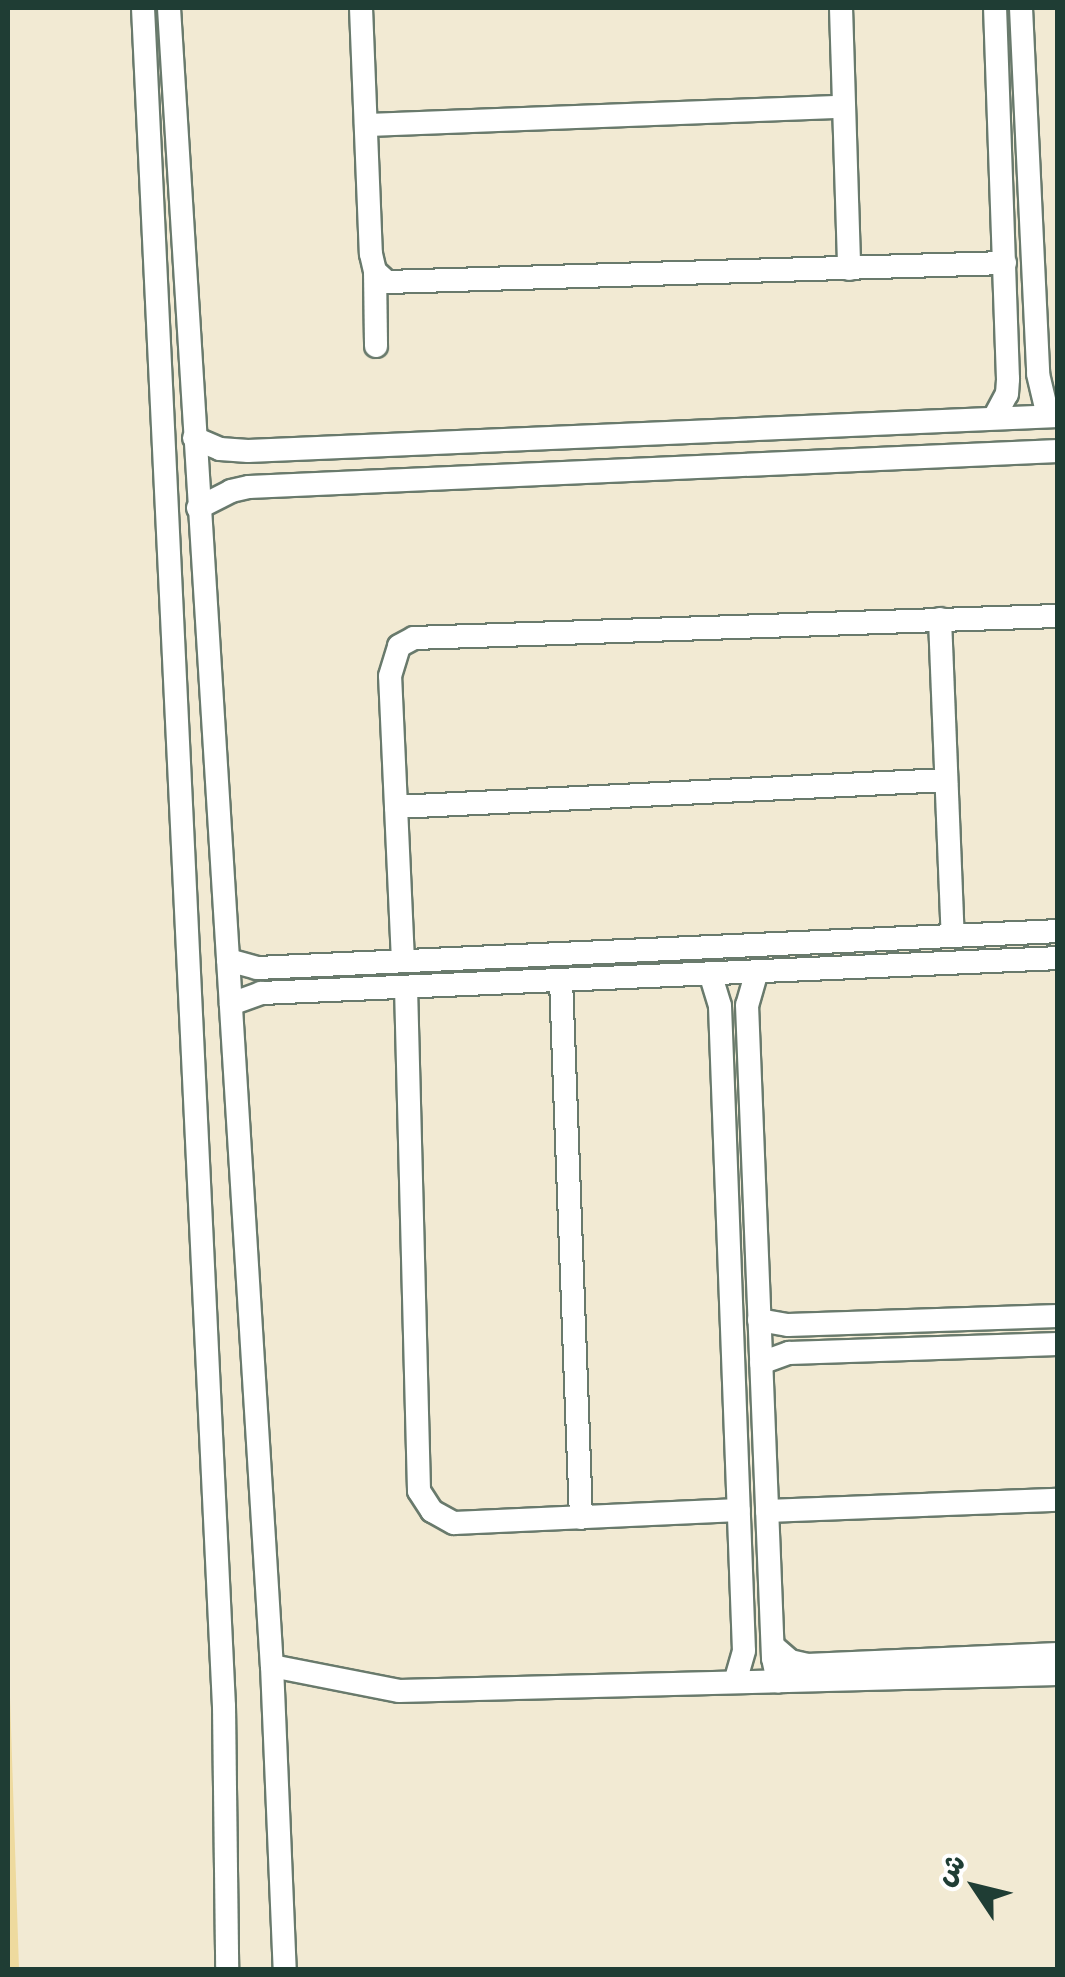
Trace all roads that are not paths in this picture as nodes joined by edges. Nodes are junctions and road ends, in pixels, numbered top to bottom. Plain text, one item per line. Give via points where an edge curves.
1 (143, 8) edge
2 (169, 8) edge
3 (362, 8) edge
4 (841, 8) edge
5 (994, 8) edge
6 (1021, 8) edge
7 (844, 107) junction
8 (366, 125) junction
9 (1058, 254) edge
10 (1033, 256) junction
11 (1005, 263) junction
12 (849, 269) junction
13 (375, 271) junction
14 (376, 346) dead end
15 (1053, 416) edge
16 (994, 418) junction
17 (194, 438) junction
18 (1058, 451) edge
19 (198, 508) junction
20 (1058, 616) edge
21 (940, 619) junction
22 (946, 780) junction
23 (396, 807) junction
24 (1058, 931) edge
25 (953, 936) junction
26 (1058, 958) edge
27 (228, 960) junction
28 (403, 961) junction
29 (757, 971) junction
30 (710, 973) junction
31 (562, 980) junction
32 (406, 986) junction
33 (231, 1004) junction
34 (1058, 1316) edge
35 (760, 1320) junction
36 (1058, 1344) edge
37 (762, 1363) junction
38 (1058, 1500) edge
39 (738, 1510) junction
40 (767, 1511) junction
41 (582, 1518) junction
42 (773, 1646) junction
43 (1058, 1654) edge
44 (272, 1666) junction
45 (1058, 1674) edge
46 (778, 1681) junction
47 (735, 1682) junction
48 (227, 1970) edge
49 (285, 1970) edge

1 - 48 street via 224,1706
2 - 17 street
3 - 8 street
4 - 7 street
5 - 11 street
6 - 10 street
7 - 8 street
7 - 12 street
8 - 13 street
9 - 10 street
10 - 15 street via 1039,388
11 - 12 street
11 - 16 street via 1006,394
12 - 13 street via 404,284 387,282
13 - 14 street
15 - 16 street
16 - 17 street via 248,450 220,449
17 - 19 street
18 - 19 street via 249,487
19 - 27 street
20 - 21 street
21 - 22 street
21 - 23 street via 414,638 399,646 390,676
22 - 23 street
22 - 25 street
23 - 28 street
24 - 25 street
25 - 28 street
26 - 29 street
27 - 28 street via 257,968
27 - 33 street
29 - 30 street
29 - 35 street via 747,1005
30 - 31 street
30 - 39 street via 720,1006
31 - 32 street
31 - 41 street
32 - 33 street via 261,993
32 - 41 street via 419,1491 432,1512 454,1523
33 - 44 street
34 - 35 street via 788,1325
35 - 37 street
36 - 37 street via 789,1354
37 - 40 street
38 - 40 street
39 - 41 street
39 - 47 street via 744,1651
40 - 42 street
42 - 43 street via 807,1665
42 - 46 street
44 - 47 street via 399,1691
44 - 49 street
45 - 46 street
46 - 47 street

